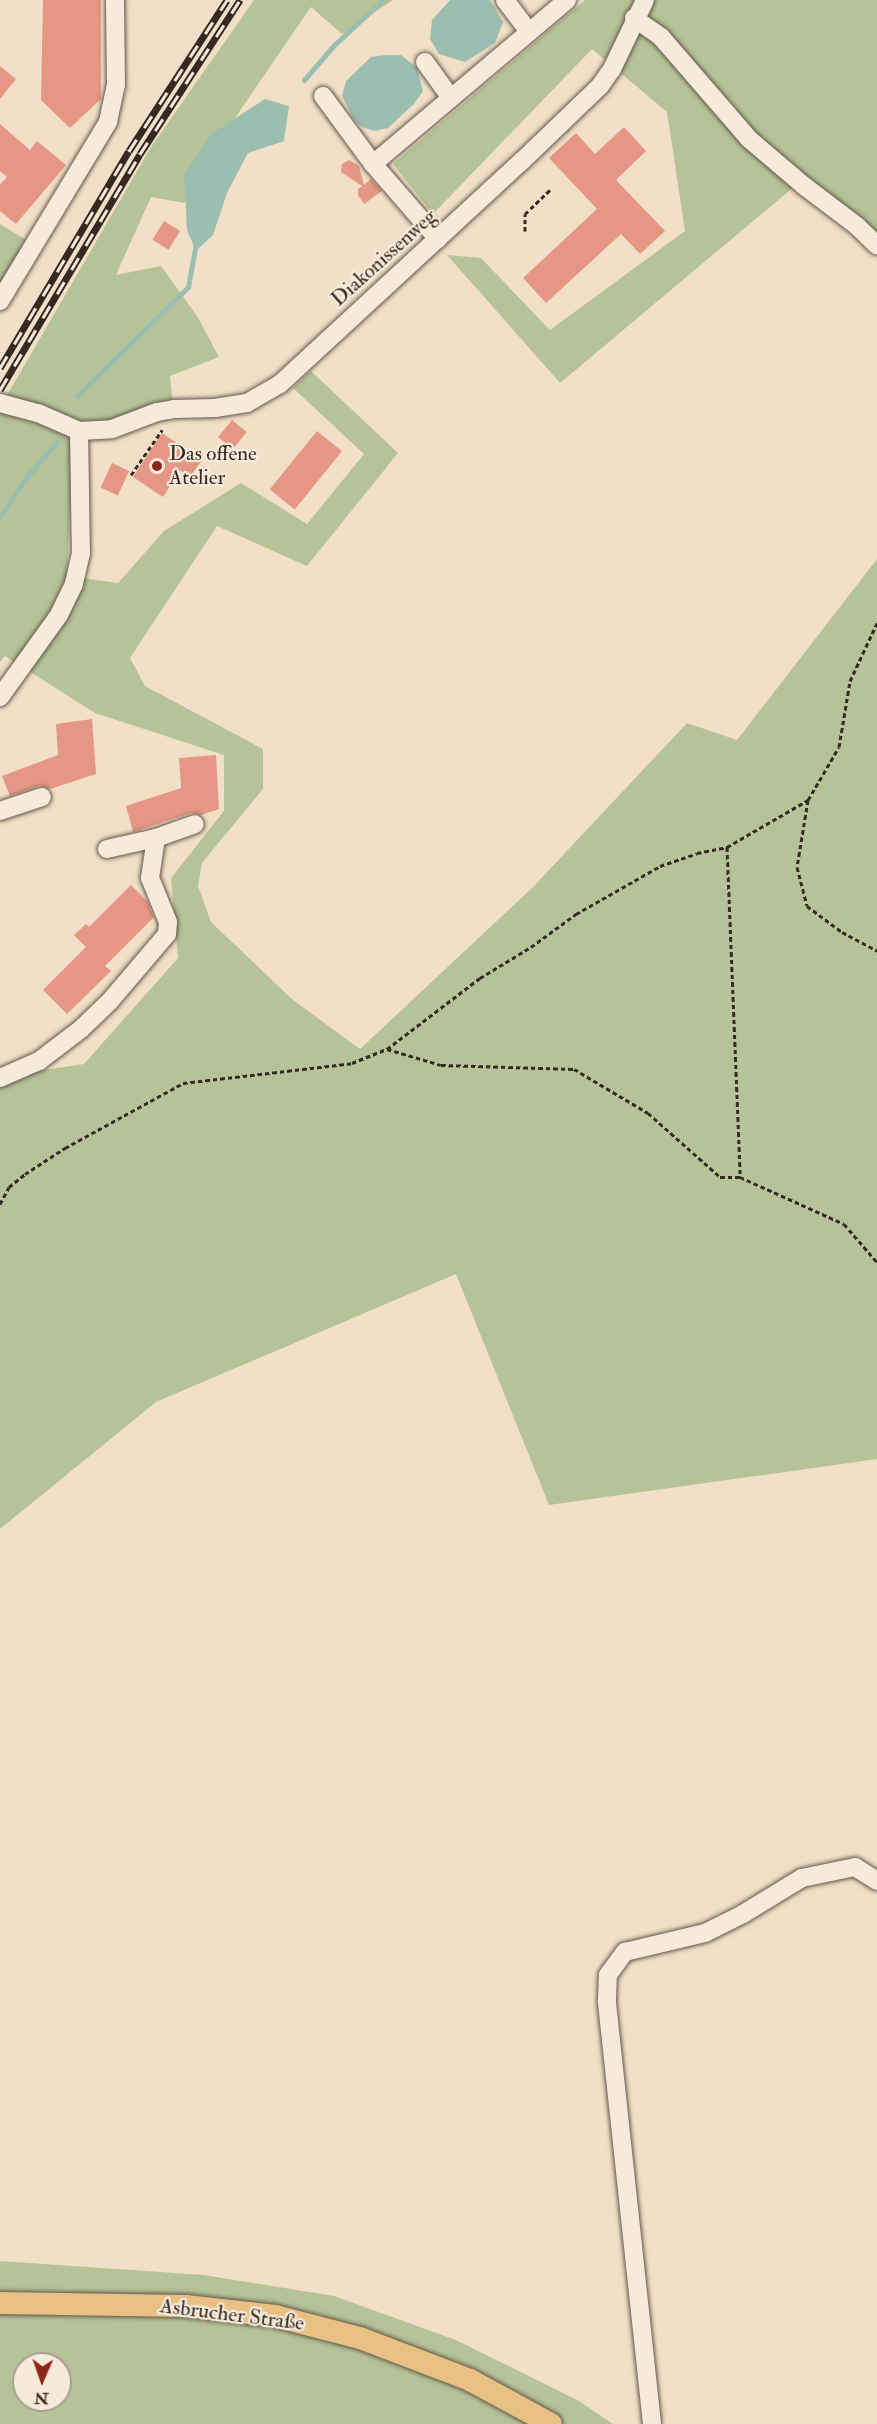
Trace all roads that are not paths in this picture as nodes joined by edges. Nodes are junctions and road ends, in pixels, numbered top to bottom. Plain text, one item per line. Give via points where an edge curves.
1 (115, 0) edge
2 (504, 0) edge
3 (567, 0) edge
4 (645, 0) edge
5 (634, 18) junction
6 (529, 32) junction
7 (425, 62) dead end
8 (323, 96) dead end
9 (451, 98) junction
10 (373, 164) junction
11 (438, 239) junction
12 (877, 245) edge
13 (0, 301) edge
14 (0, 403) edge
15 (79, 431) junction
16 (0, 697) edge
17 (42, 797) dead end
18 (0, 811) edge
19 (195, 824) dead end
20 (156, 838) junction
21 (107, 849) dead end
22 (0, 1078) edge
23 (877, 1881) edge
24 (0, 2303) edge
25 (550, 2424) edge
26 (652, 2424) edge

1 - 13 street via 116,85 108,122
2 - 6 street
3 - 6 street
4 - 5 street, Diakonissenweg
5 - 11 street, Diakonissenweg via 612,69 600,86
5 - 12 street via 661,37 749,139
6 - 9 street
7 - 9 street
8 - 10 street
9 - 10 street
10 - 11 street
11 - 15 street, Diakonissenweg via 280,384 263,395 247,403 182,406 112,429
14 - 15 street, Diakonissenweg via 38,413
15 - 16 street via 81,553 74,584 59,615
17 - 18 street
19 - 20 street
20 - 21 street
20 - 22 street via 150,878 168,922 167,934 81,1029 39,1060
23 - 26 street via 855,1867 802,1878 705,1933 625,1952 608,1975
24 - 25 main road, Asbrucher Straße via 186,2306 274,2316 360,2338 470,2380

